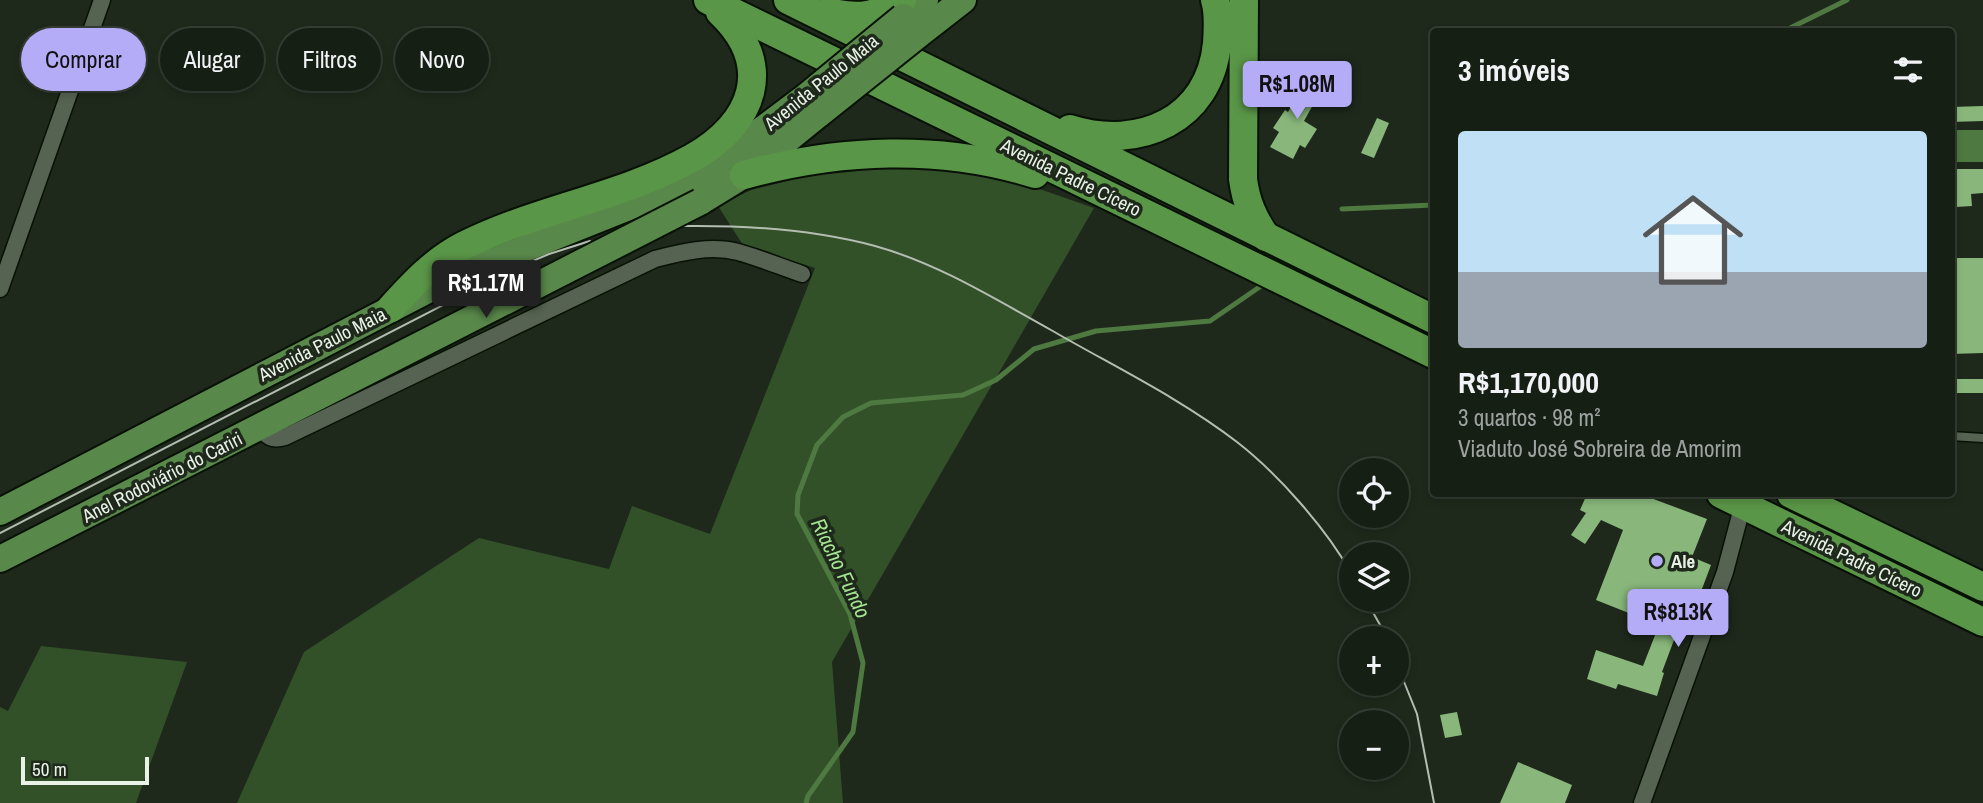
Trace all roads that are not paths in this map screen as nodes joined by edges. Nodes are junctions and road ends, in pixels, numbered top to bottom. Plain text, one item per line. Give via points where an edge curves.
1 (102, 0) edge
2 (708, 0) edge
3 (925, 0) edge
4 (963, 0) edge
5 (1216, 0) edge
6 (1244, 0) edge
7 (795, 4) edge
8 (907, 17) edge
9 (811, 106) junction
10 (1024, 115) junction
11 (744, 175) junction
12 (1118, 200) junction
13 (1266, 237) junction
14 (802, 274) dead end
15 (0, 289) edge
16 (391, 308) junction
17 (1430, 318) edge
18 (1430, 353) edge
19 (259, 428) junction
20 (1955, 436) edge
21 (1983, 438) edge
22 (1797, 497) edge
23 (1732, 499) edge
24 (0, 512) edge
25 (0, 559) edge
26 (1983, 587) edge
27 (1983, 622) edge
28 (1642, 803) edge

1 - 15 street
2 - 12 highway, Avenida Padre Cícero
2 - 16 highway via 744,40 754,68 747,101 726,133 694,158 641,181 462,246 422,274
3 - 8 main road
4 - 8 main road
5 - 10 highway via 1216,57 1209,80 1196,102 1175,120 1120,136 1076,131
6 - 13 highway via 1243,179 1253,219
7 - 8 highway via 852,17 886,10
7 - 10 highway, Avenida Padre Cícero
8 - 9 main road, bridge
9 - 11 main road, Anel Rodoviário do Cariri
9 - 16 main road, Avenida Paulo Maia via 692,178 451,278
10 - 13 highway, Avenida Padre Cícero
11 - 12 highway via 828,157 952,156 999,163 1093,199
11 - 19 main road, Anel Rodoviário do Cariri, bridge via 700,202
12 - 18 highway, Avenida Padre Cícero
13 - 17 highway, Avenida Padre Cícero
14 - 19 street via 736,251 707,249 655,259 285,438 267,437
16 - 24 main road, Avenida Paulo Maia
19 - 25 main road, Anel Rodoviário do Cariri
20 - 21 lane
22 - 26 highway, Avenida Padre Cícero
23 - 27 highway, Avenida Padre Cícero
23 - 28 street via 1725,572

